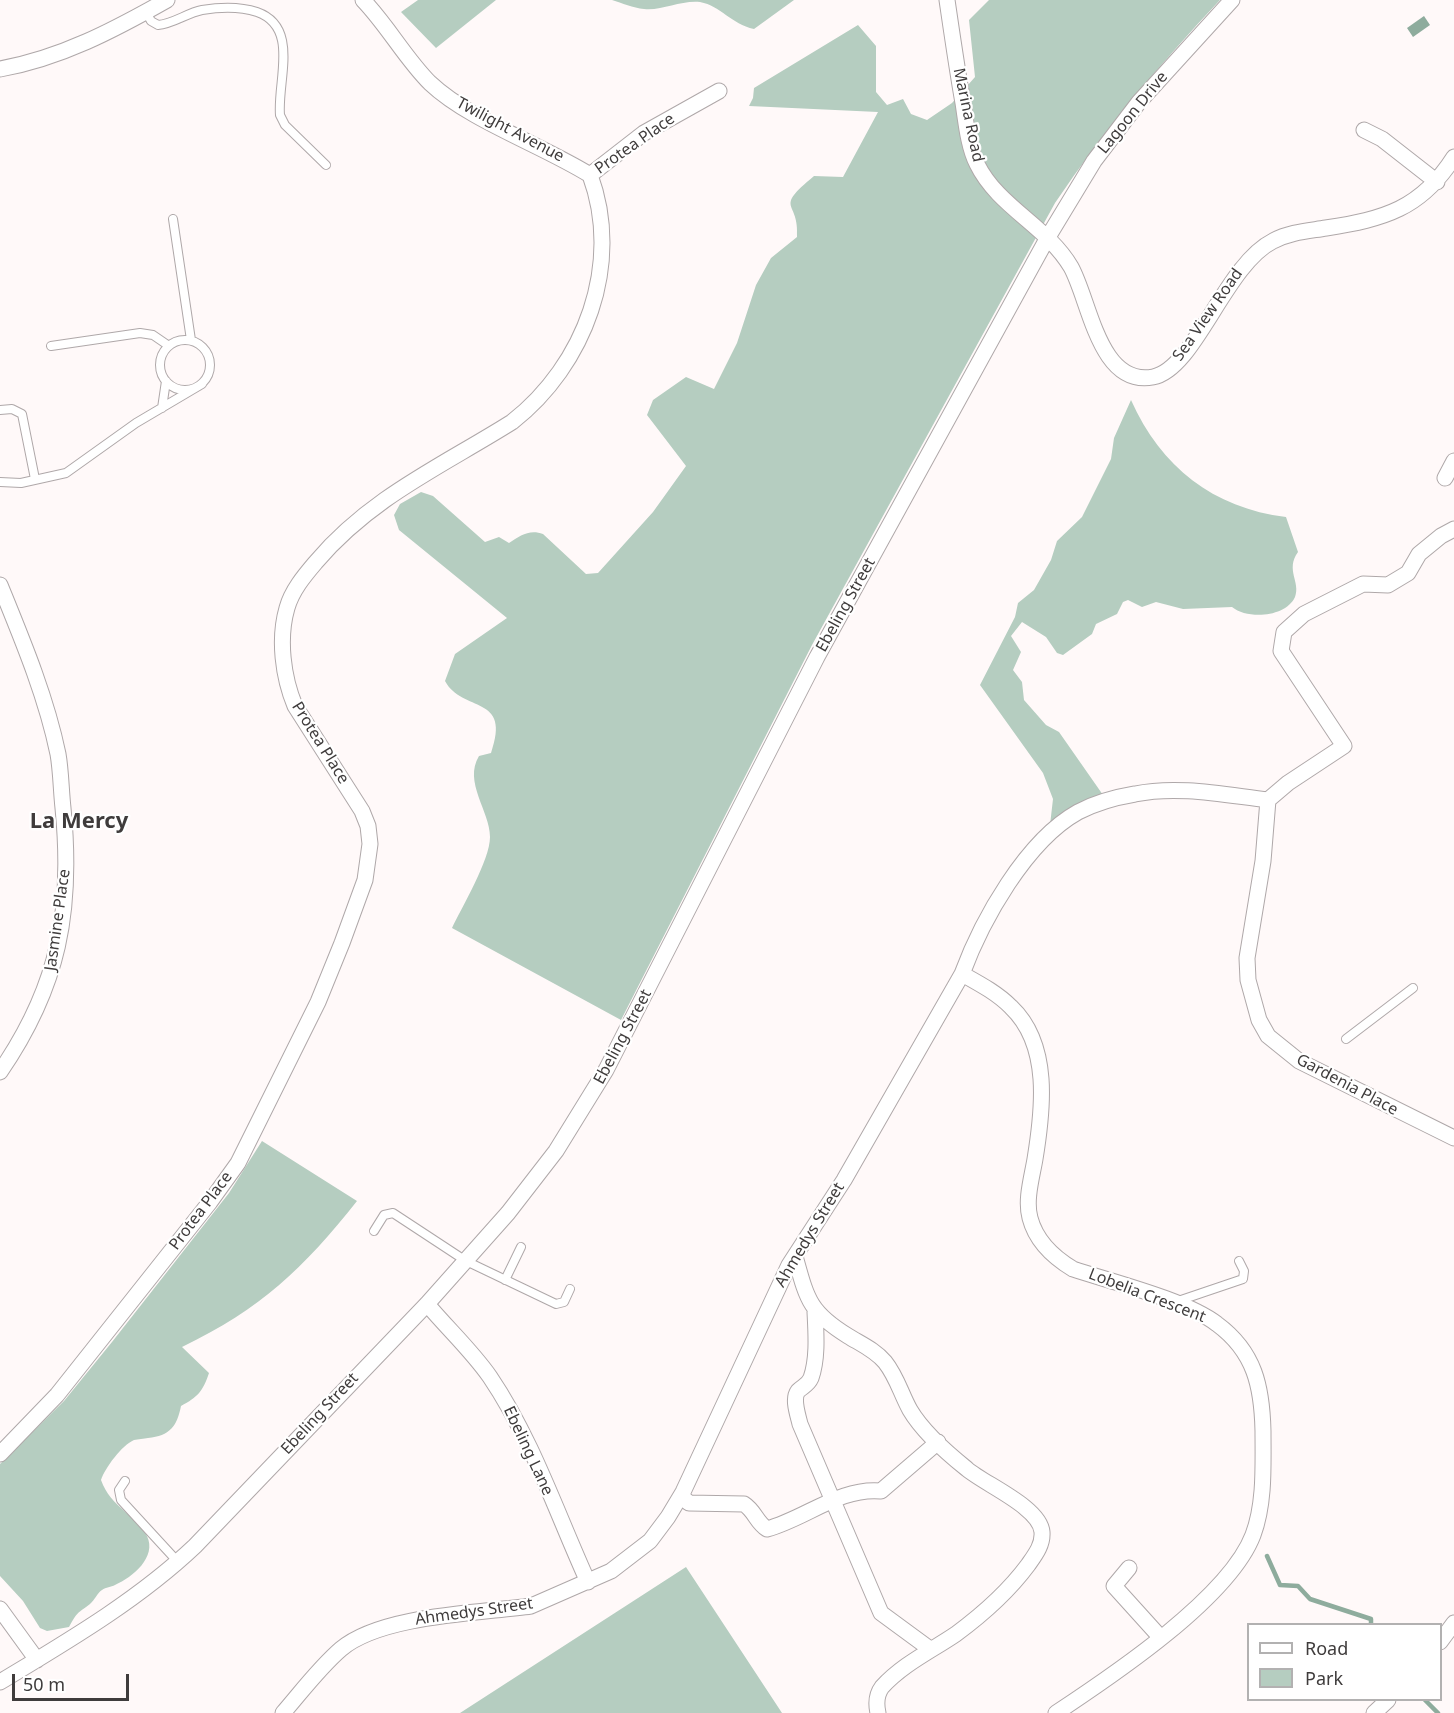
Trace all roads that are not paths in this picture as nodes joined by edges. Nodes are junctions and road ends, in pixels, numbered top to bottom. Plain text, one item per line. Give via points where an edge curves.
1 (167, 0) edge
2 (363, 0) edge
3 (946, 0) edge
4 (1232, 0) edge
5 (146, 12) junction
6 (0, 69) edge
7 (719, 91) dead end
8 (1364, 130) dead end
9 (1454, 157) edge
10 (326, 165) dead end
11 (590, 175) junction
12 (1437, 182) junction
13 (173, 219) dead end
14 (1048, 237) junction
15 (191, 340) junction
16 (51, 346) dead end
17 (169, 346) junction
18 (166, 381) junction
19 (202, 384) junction
20 (162, 408) junction
21 (0, 410) edge
22 (1454, 461) edge
23 (1445, 478) dead end
24 (35, 479) junction
25 (0, 482) edge
26 (1454, 529) edge
27 (0, 585) edge
28 (1268, 800) junction
29 (962, 974) junction
30 (1413, 988) dead end
31 (1346, 1039) dead end
32 (0, 1072) edge
33 (1454, 1138) edge
34 (374, 1231) dead end
35 (522, 1247) dead end
36 (795, 1256) junction
37 (466, 1261) junction
38 (1239, 1261) dead end
39 (505, 1280) junction
40 (570, 1289) dead end
41 (1174, 1303) junction
42 (427, 1304) junction
43 (815, 1312) junction
44 (938, 1442) junction
45 (0, 1454) edge
46 (125, 1481) dead end
47 (681, 1497) junction
48 (833, 1500) junction
49 (178, 1562) junction
50 (1129, 1568) dead end
51 (588, 1582) junction
52 (0, 1609) edge
53 (1454, 1623) edge
54 (1161, 1638) junction
55 (1442, 1639) edge
56 (930, 1649) junction
57 (37, 1660) junction
58 (0, 1682) edge
59 (1387, 1701) edge
60 (283, 1713) edge
61 (878, 1713) edge
62 (1056, 1713) edge
63 (1374, 1713) edge

1 - 5 street
2 - 11 street, Twilight Avenue via 431,83 466,109
3 - 14 street, Marina Road via 976,164 1000,196
4 - 14 street, Lagoon Drive via 1139,102 1094,161
5 - 6 street via 62,53
5 - 10 lane via 155,24 215,8 238,8 274,21 283,39 280,115 285,125
7 - 11 street, Protea Place via 644,133
8 - 12 street via 1382,139
9 - 12 street, Sea View Road
11 - 45 street, Protea Place via 601,209 600,268 585,329 568,361 533,406 512,422 366,511 307,573 287,608 283,652 288,689 362,811 370,844 365,880 318,1002 231,1173 57,1395
12 - 14 street, Sea View Road via 1408,207 1394,213 1272,241 1252,255 1173,366 1152,377 1130,374 1106,356 1081,287
13 - 15 lane
14 - 37 street, Ebeling Street via 817,657 606,1070 556,1151
15 - 17 lane via 183,339
15 - 19 lane via 204,348 211,363
16 - 17 lane via 140,333 153,335
17 - 18 lane via 163,352 160,367
18 - 19 lane via 187,390
18 - 20 lane
19 - 20 lane
20 - 24 lane via 66,473
21 - 24 lane via 12,409 22,414
22 - 23 street
24 - 25 lane
26 - 28 street via 1419,554 1408,573 1388,585 1363,584 1304,614 1284,632 1281,651 1344,746
27 - 32 street, Jasmine Place via 58,754 67,870 56,956 49,978 27,1031
28 - 29 street, Ahmedys Street via 1165,791 1136,793 1078,813 1033,852 1002,893
28 - 33 street, Gardenia Place via 1263,861 1248,949 1252,1003 1268,1036 1283,1050 1317,1063
29 - 36 street, Ahmedys Street
29 - 41 street, Lobelia Crescent via 1013,1008 1035,1048 1041,1106 1029,1215 1041,1242 1073,1269
30 - 31 lane
34 - 37 lane via 384,1215 393,1214
35 - 39 lane
36 - 43 street
36 - 47 street, Ahmedys Street
37 - 39 lane
37 - 42 street, Ebeling Street
38 - 41 lane via 1245,1271 1243,1279
39 - 40 lane via 556,1304 564,1302
41 - 54 street, Lobelia Crescent via 1216,1323 1239,1344 1252,1366 1263,1407 1263,1467 1259,1511 1246,1547 1221,1581
42 - 49 street, Ebeling Street
42 - 51 street, Ebeling Lane via 488,1374 506,1402
43 - 44 street via 884,1361 915,1418
43 - 48 street via 811,1377 797,1394 796,1405 800,1424
44 - 48 street via 881,1491 860,1491
44 - 56 street via 968,1470 1018,1502 1041,1526 1042,1533 1033,1558 1003,1595 954,1635
46 - 49 lane via 119,1490 121,1500
47 - 48 street via 689,1503 744,1503 751,1508 757,1523 767,1529 786,1524
47 - 51 street, Ahmedys Street via 636,1554
48 - 56 street via 881,1612
49 - 57 street, Ebeling Street via 103,1618
50 - 54 street via 1114,1586
51 - 60 street, Ahmedys Street via 531,1606 379,1629 342,1648
52 - 57 street
53 - 55 street
54 - 62 street, Lobelia Crescent
56 - 61 street via 881,1689 876,1704
57 - 58 street, Ebeling Street
59 - 63 street

